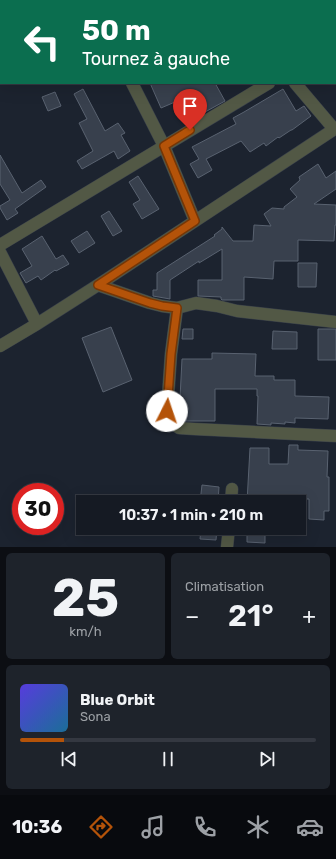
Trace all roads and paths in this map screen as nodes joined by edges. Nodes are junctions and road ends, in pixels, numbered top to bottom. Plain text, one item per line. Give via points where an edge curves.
1 (133, 84) edge
2 (267, 84) edge
3 (295, 84) edge
4 (335, 128) edge
5 (164, 146) junction
6 (195, 221) junction
7 (0, 245) edge
8 (0, 252) edge
9 (98, 285) junction
10 (177, 308) junction
11 (336, 322) edge
12 (38, 324) junction
13 (0, 346) edge
14 (336, 436) edge
15 (232, 489) dead end
16 (232, 495) edge
17 (228, 535) edge
18 (227, 547) edge

1 - 5 street
2 - 5 street
3 - 4 street
4 - 6 street
5 - 6 street
5 - 7 street
6 - 9 street
8 - 12 street
9 - 10 street via 150,303
9 - 12 street
10 - 11 street via 196,303 237,312
10 - 14 street via 167,411 171,421 179,428
12 - 13 street
15 - 16 street
17 - 18 street

